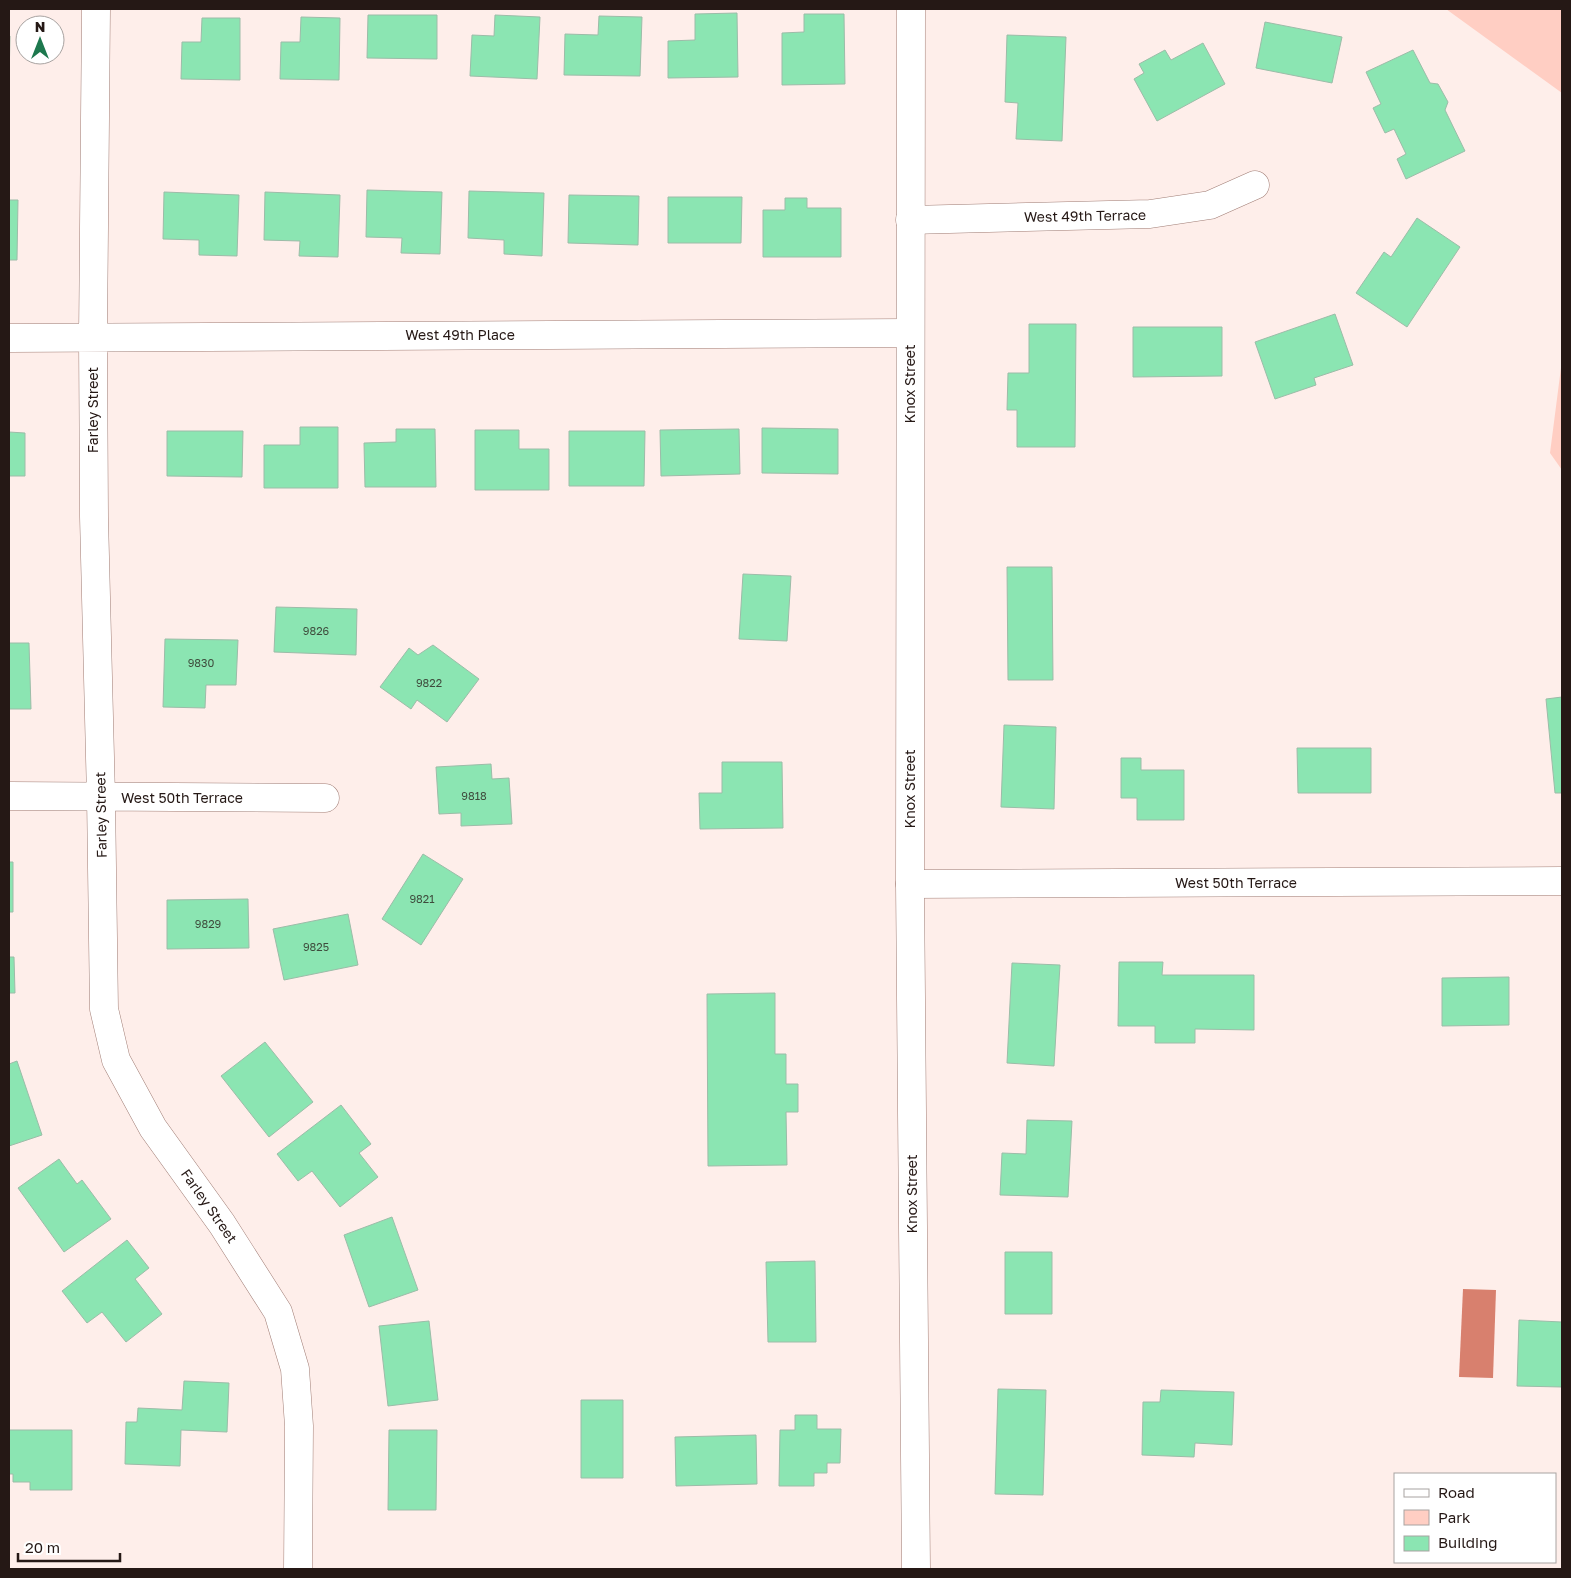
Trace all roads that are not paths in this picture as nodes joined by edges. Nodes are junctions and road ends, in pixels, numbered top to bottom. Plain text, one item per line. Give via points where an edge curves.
1 (96, 9) edge
2 (911, 9) edge
3 (1256, 185) dead end
4 (910, 220) junction
5 (910, 333) junction
6 (93, 337) junction
7 (9, 338) edge
8 (9, 796) edge
9 (101, 797) junction
10 (325, 798) dead end
11 (1562, 881) edge
12 (910, 884) junction
13 (298, 1569) edge
14 (916, 1569) edge

1 - 6 street, Farley Street
2 - 4 street, Knox Street
3 - 4 street, West 49th Terrace via 1210,205 1150,214
4 - 5 street, Knox Street
5 - 6 street, West 49th Place
5 - 12 street, Knox Street
6 - 7 street, West 49th Place
6 - 9 street, Farley Street
8 - 9 street, West 50th Terrace
9 - 10 street, West 50th Terrace
9 - 13 street, Farley Street via 104,1009 116,1060 153,1128 222,1224 278,1312 295,1369 299,1426
11 - 12 street, West 50th Terrace
12 - 14 street, Knox Street

